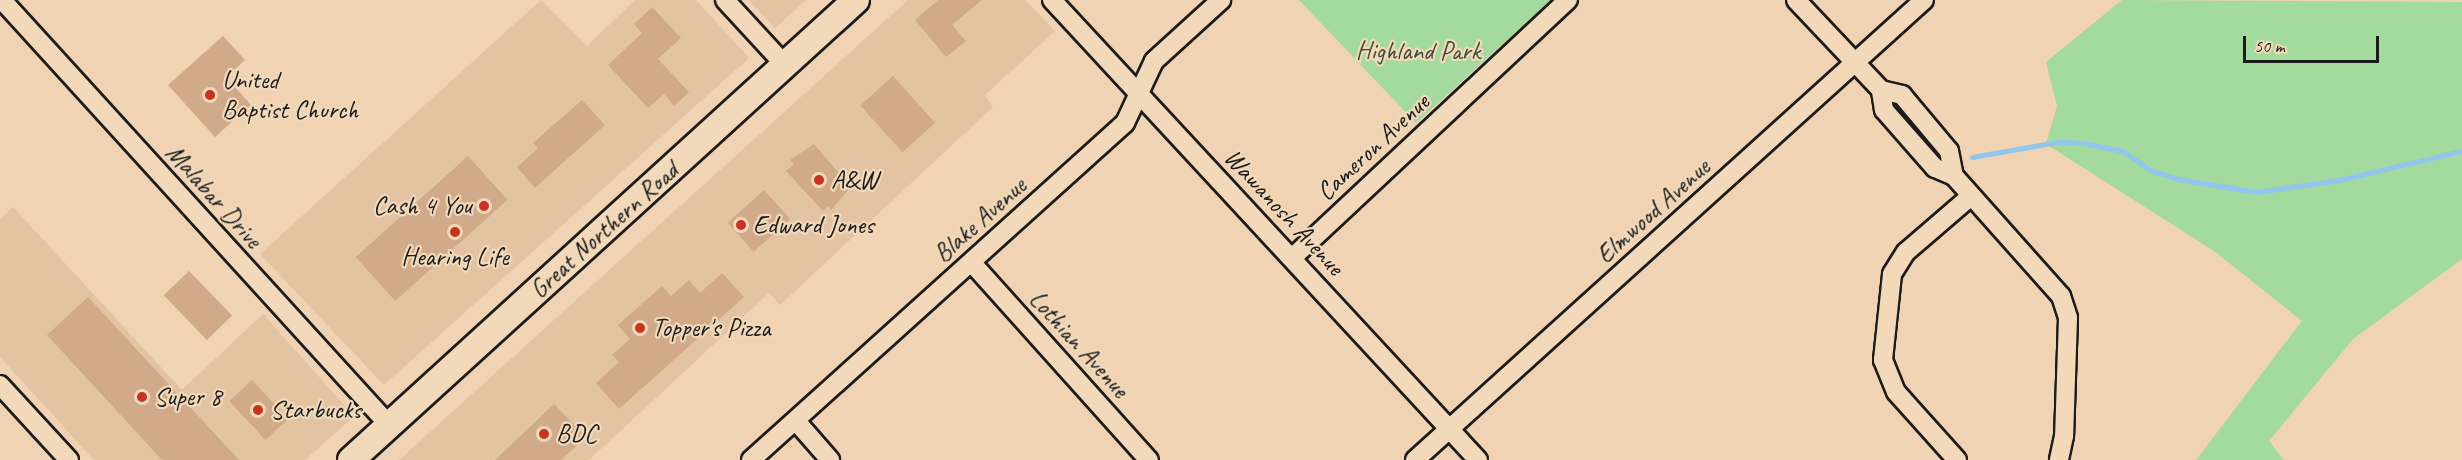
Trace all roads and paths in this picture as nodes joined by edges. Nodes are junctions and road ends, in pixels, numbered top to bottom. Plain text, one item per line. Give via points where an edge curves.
1 (3, 0) edge
2 (725, 0) edge
3 (856, 0) edge
4 (1052, 0) edge
5 (1221, 0) edge
6 (1568, 0) edge
7 (1796, 0) edge
8 (1924, 0) edge
9 (1855, 63) junction
10 (785, 65) junction
11 (1138, 94) junction
12 (1971, 196) junction
13 (1292, 258) junction
14 (972, 263) junction
15 (0, 385) edge
16 (796, 421) junction
17 (389, 425) junction
18 (1450, 429) junction
19 (69, 460) edge
20 (351, 460) edge
21 (751, 460) edge
22 (830, 460) edge
23 (1149, 460) edge
24 (1415, 460) edge
25 (1478, 460) edge
26 (1957, 460) edge
27 (2059, 460) edge

1 - 17 street, Malabar Drive
2 - 10 street
3 - 10 main road, Great Northern Road
4 - 11 street, Wawanosh Avenue
5 - 11 street, Blake Avenue via 1154,61
6 - 13 street, Cameron Avenue
7 - 9 street
8 - 9 street, Elmwood Avenue
9 - 12 street via 1881,90 1884,110 1935,168 1954,176
9 - 18 street, Elmwood Avenue
10 - 17 main road, Great Northern Road
11 - 13 street, Wawanosh Avenue
11 - 14 street, Blake Avenue via 1125,123
12 - 26 street via 1906,252 1892,274 1883,360 1896,392
12 - 27 street via 2061,297 2068,318 2064,436
13 - 18 street, Wawanosh Avenue
14 - 16 street, Blake Avenue
14 - 23 street, Lothian Avenue
15 - 19 street
16 - 21 street, Blake Avenue
16 - 22 street
17 - 20 main road, Great Northern Road
18 - 24 street, Elmwood Avenue
18 - 25 street, Wawanosh Avenue

